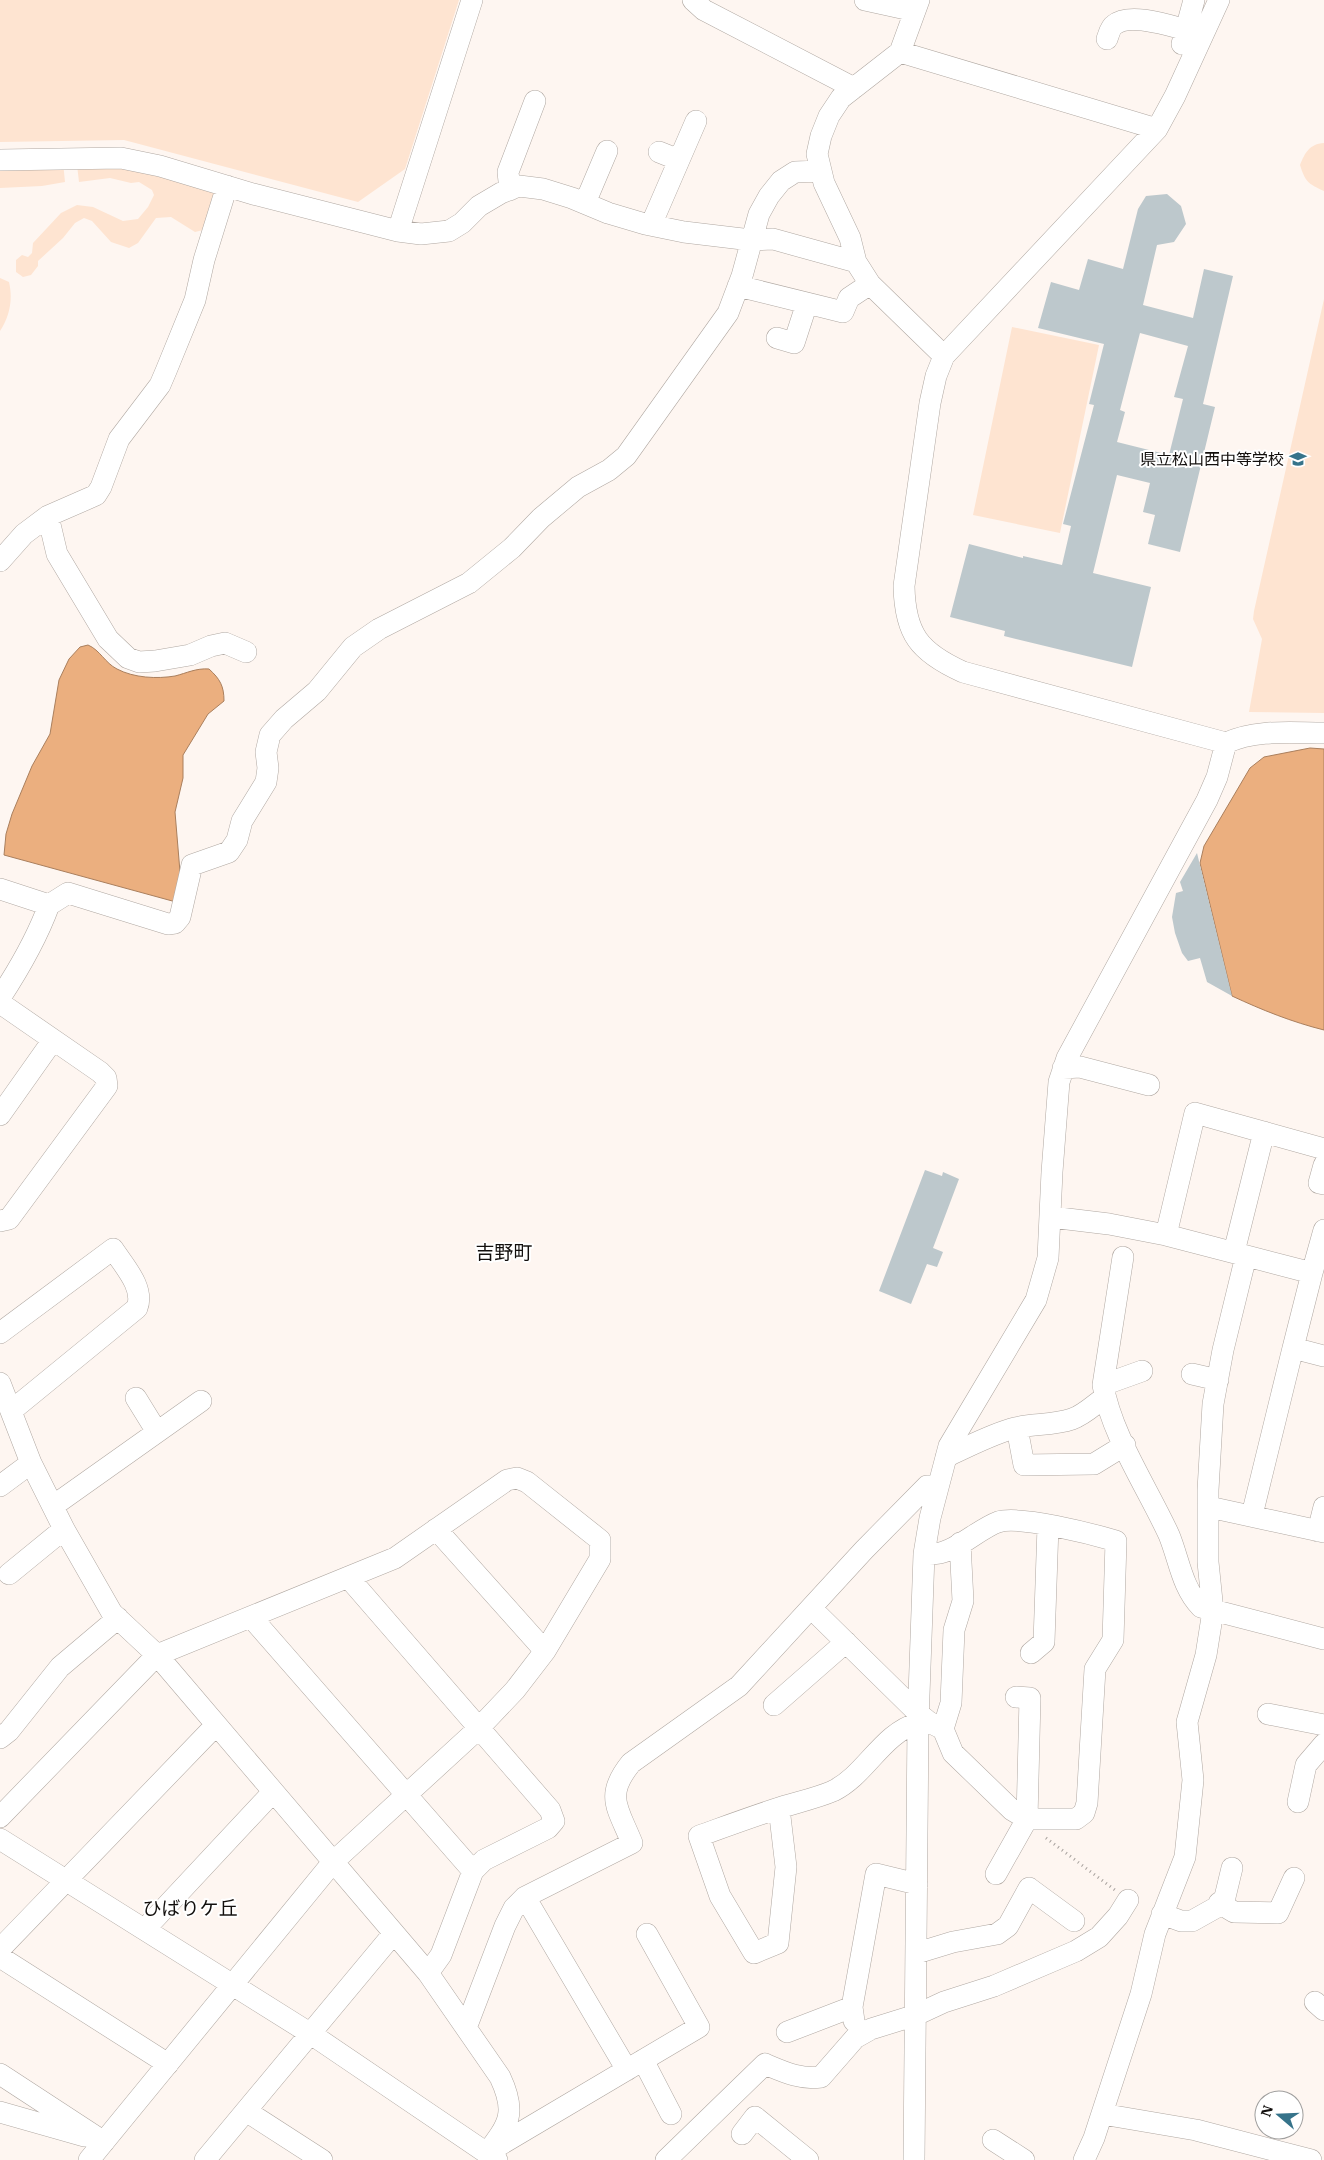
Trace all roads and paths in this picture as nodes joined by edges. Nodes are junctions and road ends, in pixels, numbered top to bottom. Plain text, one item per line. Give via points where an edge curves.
1 (472, 0) edge
2 (693, 0) edge
3 (865, 0) edge
4 (1194, 0) edge
5 (1219, 0) edge
6 (917, 6) edge
7 (1186, 30) junction
8 (1107, 39) dead end
9 (900, 52) junction
10 (1182, 81) junction
11 (854, 88) junction
12 (536, 113) dead end
13 (696, 121) dead end
14 (1157, 129) junction
15 (607, 151) dead end
16 (659, 152) dead end
17 (0, 160) edge
18 (679, 160) junction
19 (820, 170) junction
20 (227, 186) junction
21 (510, 190) junction
22 (585, 203) junction
23 (651, 225) junction
24 (398, 231) junction
25 (751, 240) junction
26 (856, 262) junction
27 (870, 284) junction
28 (738, 286) junction
29 (807, 303) junction
30 (777, 338) dead end
31 (944, 356) junction
32 (48, 516) junction
33 (0, 561) edge
34 (246, 652) dead end
35 (1324, 733) edge
36 (1226, 743) junction
37 (0, 889) edge
38 (49, 905) junction
39 (0, 998) edge
40 (0, 1003) edge
41 (54, 1040) junction
42 (1064, 1068) junction
43 (1149, 1085) dead end
44 (0, 1115) edge
45 (1264, 1132) junction
46 (1324, 1149) edge
47 (1324, 1165) edge
48 (1324, 1184) edge
49 (1051, 1217) junction
50 (0, 1221) edge
51 (1324, 1230) edge
52 (1166, 1235) junction
53 (1240, 1254) junction
54 (1123, 1257) dead end
55 (1312, 1273) junction
56 (0, 1333) edge
57 (1293, 1348) junction
58 (1324, 1356) edge
59 (1142, 1371) dead end
60 (1192, 1374) dead end
61 (1218, 1380) junction
62 (0, 1385) edge
63 (1104, 1391) junction
64 (136, 1398) dead end
65 (201, 1401) dead end
66 (11, 1411) junction
67 (1017, 1428) junction
68 (157, 1432) junction
69 (1125, 1445) junction
70 (946, 1457) junction
71 (31, 1463) junction
72 (0, 1486) edge
73 (938, 1486) junction
74 (53, 1506) junction
75 (1324, 1506) edge
76 (1208, 1507) junction
77 (1252, 1515) junction
78 (1048, 1526) junction
79 (436, 1529) junction
80 (64, 1530) junction
81 (1321, 1532) edge
82 (960, 1543) junction
83 (924, 1554) junction
84 (9, 1574) dead end
85 (348, 1577) junction
86 (811, 1608) junction
87 (1213, 1611) junction
88 (251, 1617) junction
89 (118, 1618) junction
90 (1324, 1639) edge
91 (846, 1642) junction
92 (545, 1651) junction
93 (1031, 1653) dead end
94 (156, 1655) junction
95 (1016, 1697) dead end
96 (774, 1705) dead end
97 (1268, 1714) dead end
98 (8, 1717) edge
99 (919, 1718) junction
100 (216, 1725) junction
101 (1324, 1725) edge
102 (478, 1729) junction
103 (943, 1729) junction
104 (0, 1738) edge
105 (1324, 1744) edge
106 (273, 1792) junction
107 (406, 1794) junction
108 (1298, 1802) dead end
109 (778, 1808) junction
110 (0, 1817) edge
111 (1027, 1819) junction
112 (0, 1839) edge
113 (333, 1862) junction
114 (1232, 1868) dead end
115 (473, 1871) junction
116 (996, 1874) dead end
117 (1294, 1878) dead end
118 (67, 1881) junction
119 (917, 1884) junction
120 (526, 1897) junction
121 (1128, 1900) joint
122 (1219, 1903) junction
123 (1162, 1914) junction
124 (1074, 1921) dead end
125 (145, 1930) junction
126 (394, 1933) junction
127 (648, 1946) dead end
128 (0, 1948) edge
129 (916, 1953) junction
130 (0, 1957) edge
131 (428, 1973) junction
132 (234, 1985) junction
133 (916, 2015) junction
134 (466, 2028) junction
135 (787, 2031) dead end
136 (311, 2034) junction
137 (168, 2064) junction
138 (635, 2065) junction
139 (0, 2074) edge
140 (246, 2111) junction
141 (0, 2112) edge
142 (671, 2114) dead end
143 (1102, 2114) junction
144 (742, 2134) dead end
145 (993, 2140) dead end
146 (104, 2142) junction
147 (480, 2154) edge
148 (674, 2158) edge
149 (89, 2160) edge
150 (205, 2160) edge
151 (322, 2160) edge
152 (808, 2160) edge
153 (914, 2160) edge
154 (1024, 2160) edge
155 (1084, 2160) edge
156 (1311, 2160) edge

1 - 24 street
2 - 11 street via 704,10
3 - 6 street
4 - 7 street
5 - 10 street
6 - 9 street
7 - 8 street via 1158,22 1128,19 1112,27
7 - 10 street via 1178,59
9 - 11 street
9 - 14 street
10 - 14 street
11 - 19 street via 829,116 817,154
12 - 21 street via 508,172
13 - 18 street
14 - 31 street
15 - 22 street
16 - 18 street
17 - 20 street via 121,158
18 - 23 street
19 - 25 street via 795,172 781,182 759,214
19 - 26 street via 850,238
20 - 24 street
20 - 32 street via 195,300 160,385 119,439 96,495
21 - 22 street via 518,186 543,189
21 - 24 street via 479,206 449,231 421,234
22 - 23 street
23 - 25 street
25 - 26 street via 773,239
25 - 28 street
26 - 27 street
27 - 29 street via 849,298 843,312
27 - 31 street
28 - 29 street
28 - 38 street via 728,313 626,456 609,470 578,487 469,583 379,629 353,647 317,691 284,719 270,735 266,752 266,782 242,821 237,840 229,852 192,865 180,917 175,923 168,924 68,893
29 - 30 street via 794,343
31 - 36 street via 930,404 904,586 904,610 923,648 963,672
32 - 33 street via 24,534
32 - 34 street via 57,554 108,639 128,658 139,662 154,661 190,655 225,643
35 - 36 street via 1259,734 1242,736
36 - 42 street via 1207,800
37 - 38 street
38 - 39 street via 44,921
40 - 41 street
41 - 44 street
41 - 50 street via 100,1072 106,1078 107,1086 9,1219
42 - 43 street via 1080,1067
42 - 49 street via 1058,1082
45 - 46 street
45 - 52 street via 1195,1114
45 - 53 street
47 - 48 street via 1319,1183
49 - 52 street
49 - 70 street via 1048,1258 1036,1300 949,1446
51 - 55 street
52 - 53 street
53 - 55 street
53 - 61 street
54 - 63 street
55 - 57 street
56 - 66 street via 113,1249 139,1290 137,1308
57 - 58 street
57 - 77 street
59 - 63 street
60 - 61 street
61 - 76 street via 1213,1404
62 - 66 street
63 - 67 street via 1075,1418
63 - 69 street
64 - 68 street
65 - 68 street
66 - 71 street
67 - 69 street via 1024,1465 1094,1464
67 - 70 street
68 - 74 street
69 - 87 street via 1169,1536 1192,1598 1201,1607
70 - 73 street
71 - 72 street
71 - 74 street
73 - 83 street
73 - 86 street via 928,1486
74 - 80 street
75 - 81 street
76 - 77 street
76 - 87 street via 1208,1562
77 - 81 street
78 - 82 street via 1037,1522 999,1522
78 - 93 street via 1044,1642
78 - 111 street via 1082,1530 1116,1541 1113,1640 1095,1669 1084,1813 1076,1819
79 - 85 street via 395,1558
79 - 92 street
79 - 92 street via 507,1480 517,1478 527,1482 600,1540 600,1559
80 - 84 street
80 - 89 street
82 - 83 street via 941,1553
82 - 103 street via 963,1601 954,1630 951,1703
83 - 99 street
85 - 88 street
85 - 102 street
86 - 91 street
86 - 120 street via 739,1686 644,1753 619,1778 615,1799 632,1843
87 - 90 street
87 - 123 street via 1206,1655 1187,1722 1194,1780 1185,1858
88 - 94 street
88 - 107 street
89 - 94 street
89 - 98 street
91 - 96 street
91 - 99 street
92 - 102 street via 505,1703
94 - 100 street
94 - 110 street
95 - 111 street via 1030,1698
97 - 101 street
98 - 104 street via 9,1731
99 - 103 street
99 - 109 street via 891,1738 834,1790
99 - 119 street
100 - 106 street
100 - 118 street
102 - 107 street
102 - 115 street via 550,1810 554,1821 548,1828 484,1860
103 - 111 street via 952,1753 1012,1810
105 - 108 street via 1306,1766
106 - 113 street
106 - 125 street
107 - 113 street
107 - 115 street
109 - 109 street via 699,1836 720,1896 754,1953 778,1943 786,1868
111 - 116 street
111 - 121 path via 1028,1825
112 - 118 street
113 - 126 street
113 - 132 street
114 - 122 street via 1225,1897
115 - 131 street via 441,1954
117 - 122 street via 1278,1912 1234,1912
118 - 125 street
118 - 128 street
119 - 129 street
119 - 135 street via 876,1874 853,2014
120 - 134 street via 514,1908 505,1926
120 - 138 street
121 - 133 street via 1099,1937 1076,1951
122 - 123 street via 1192,1921
123 - 143 street via 1141,1994
124 - 129 street via 1029,1888 1008,1926 997,1934
125 - 132 street
126 - 131 street
126 - 136 street
127 - 138 street via 699,2027
129 - 133 street
130 - 137 street
131 - 134 street
132 - 136 street
132 - 137 street
133 - 148 street via 871,2029 856,2038 821,2077 809,2079 765,2064
133 - 153 street
134 - 147 street via 500,2077 508,2095 507,2123
136 - 140 street
136 - 147 street
137 - 146 street
138 - 142 street
138 - 147 street
139 - 146 street
140 - 150 street
140 - 151 street
141 - 146 street
143 - 155 street
143 - 156 street via 1196,2130
144 - 152 street via 755,2117
145 - 154 street
146 - 149 street

